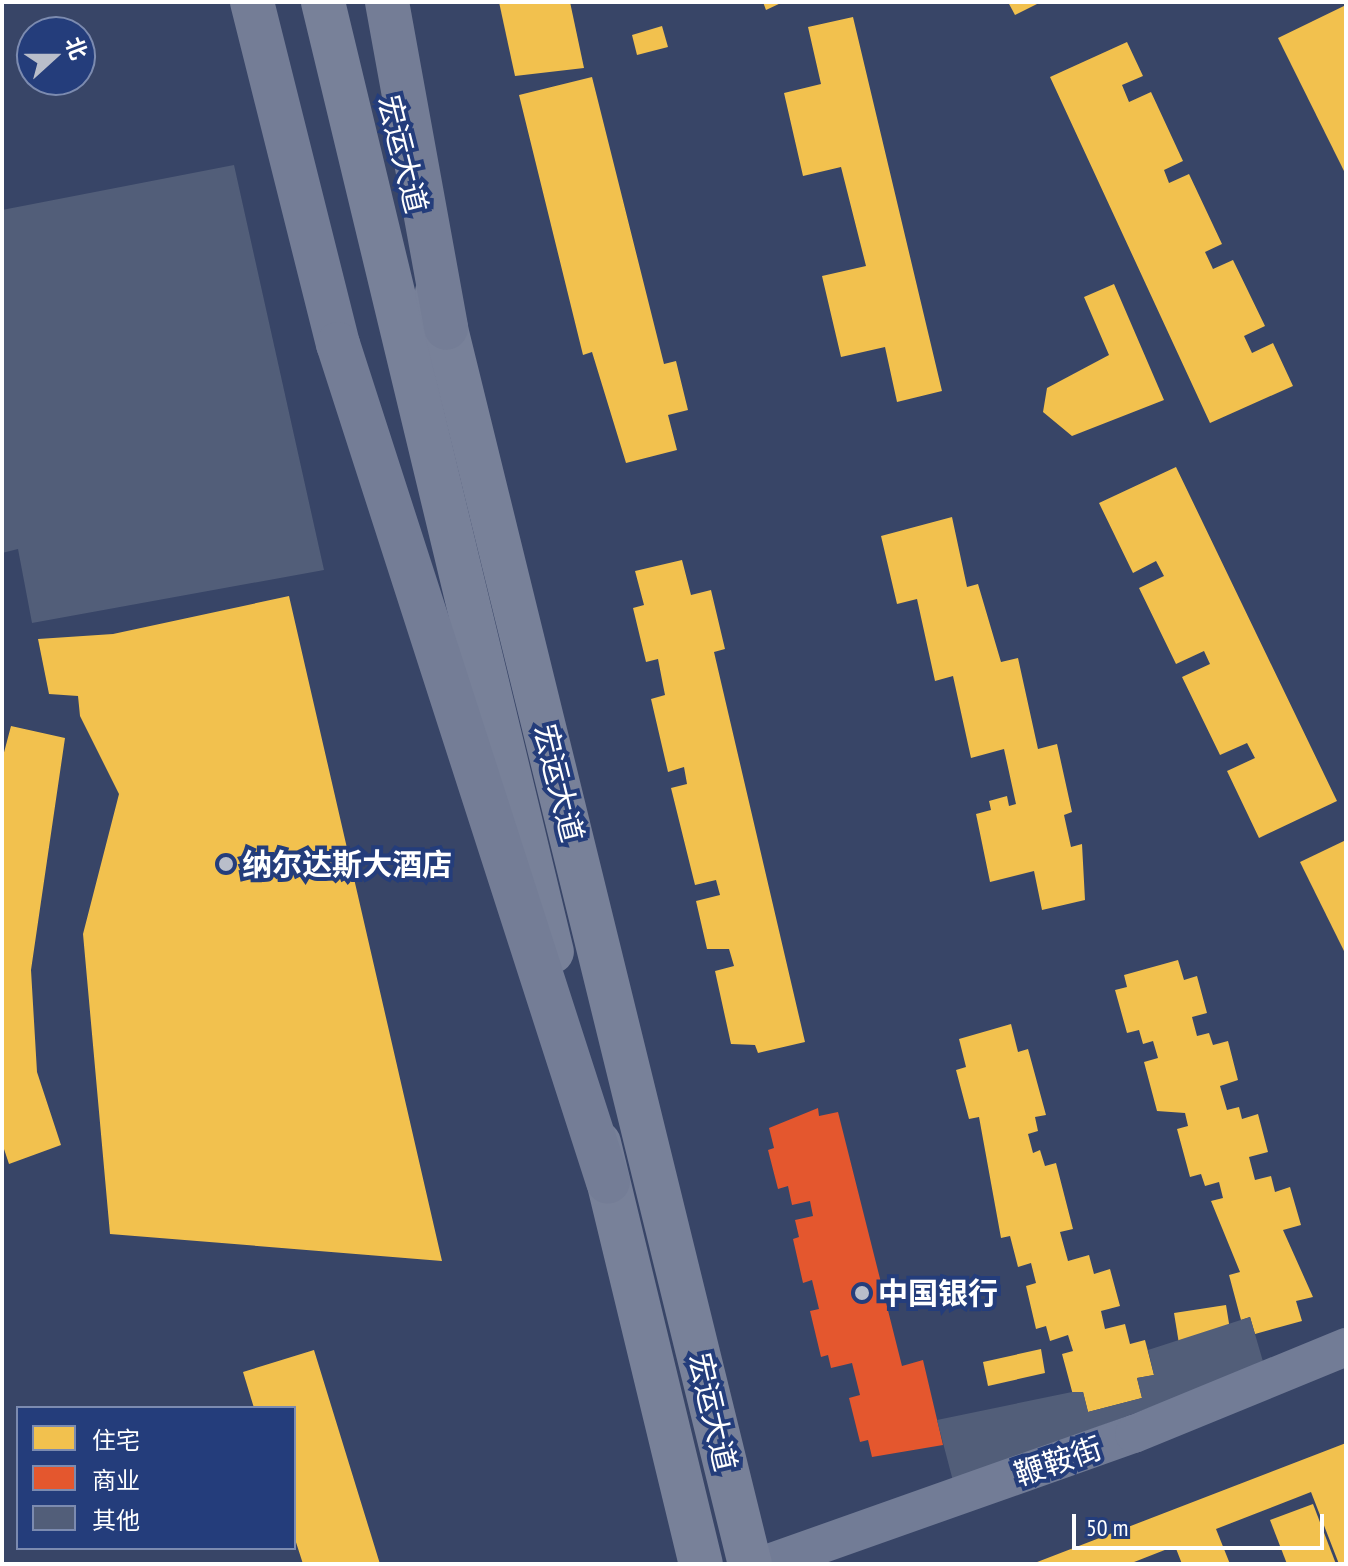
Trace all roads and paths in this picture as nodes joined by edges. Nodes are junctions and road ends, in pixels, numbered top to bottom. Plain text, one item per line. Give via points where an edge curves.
1 (252, 2) edge
2 (323, 2) edge
3 (365, 2) edge
4 (387, 2) edge
5 (446, 328) junction
6 (608, 1182) junction
7 (1346, 1347) edge
8 (701, 1564) edge
9 (750, 1564) edge
10 (766, 1564) edge

1 - 6 highway via 338,344
2 - 6 main road, 宏运大道
3 - 5 main road, 宏运大道
4 - 5 highway
5 - 9 main road, 宏运大道
6 - 8 main road, 宏运大道
7 - 10 street, 鞭鞍街 via 1134,1434

